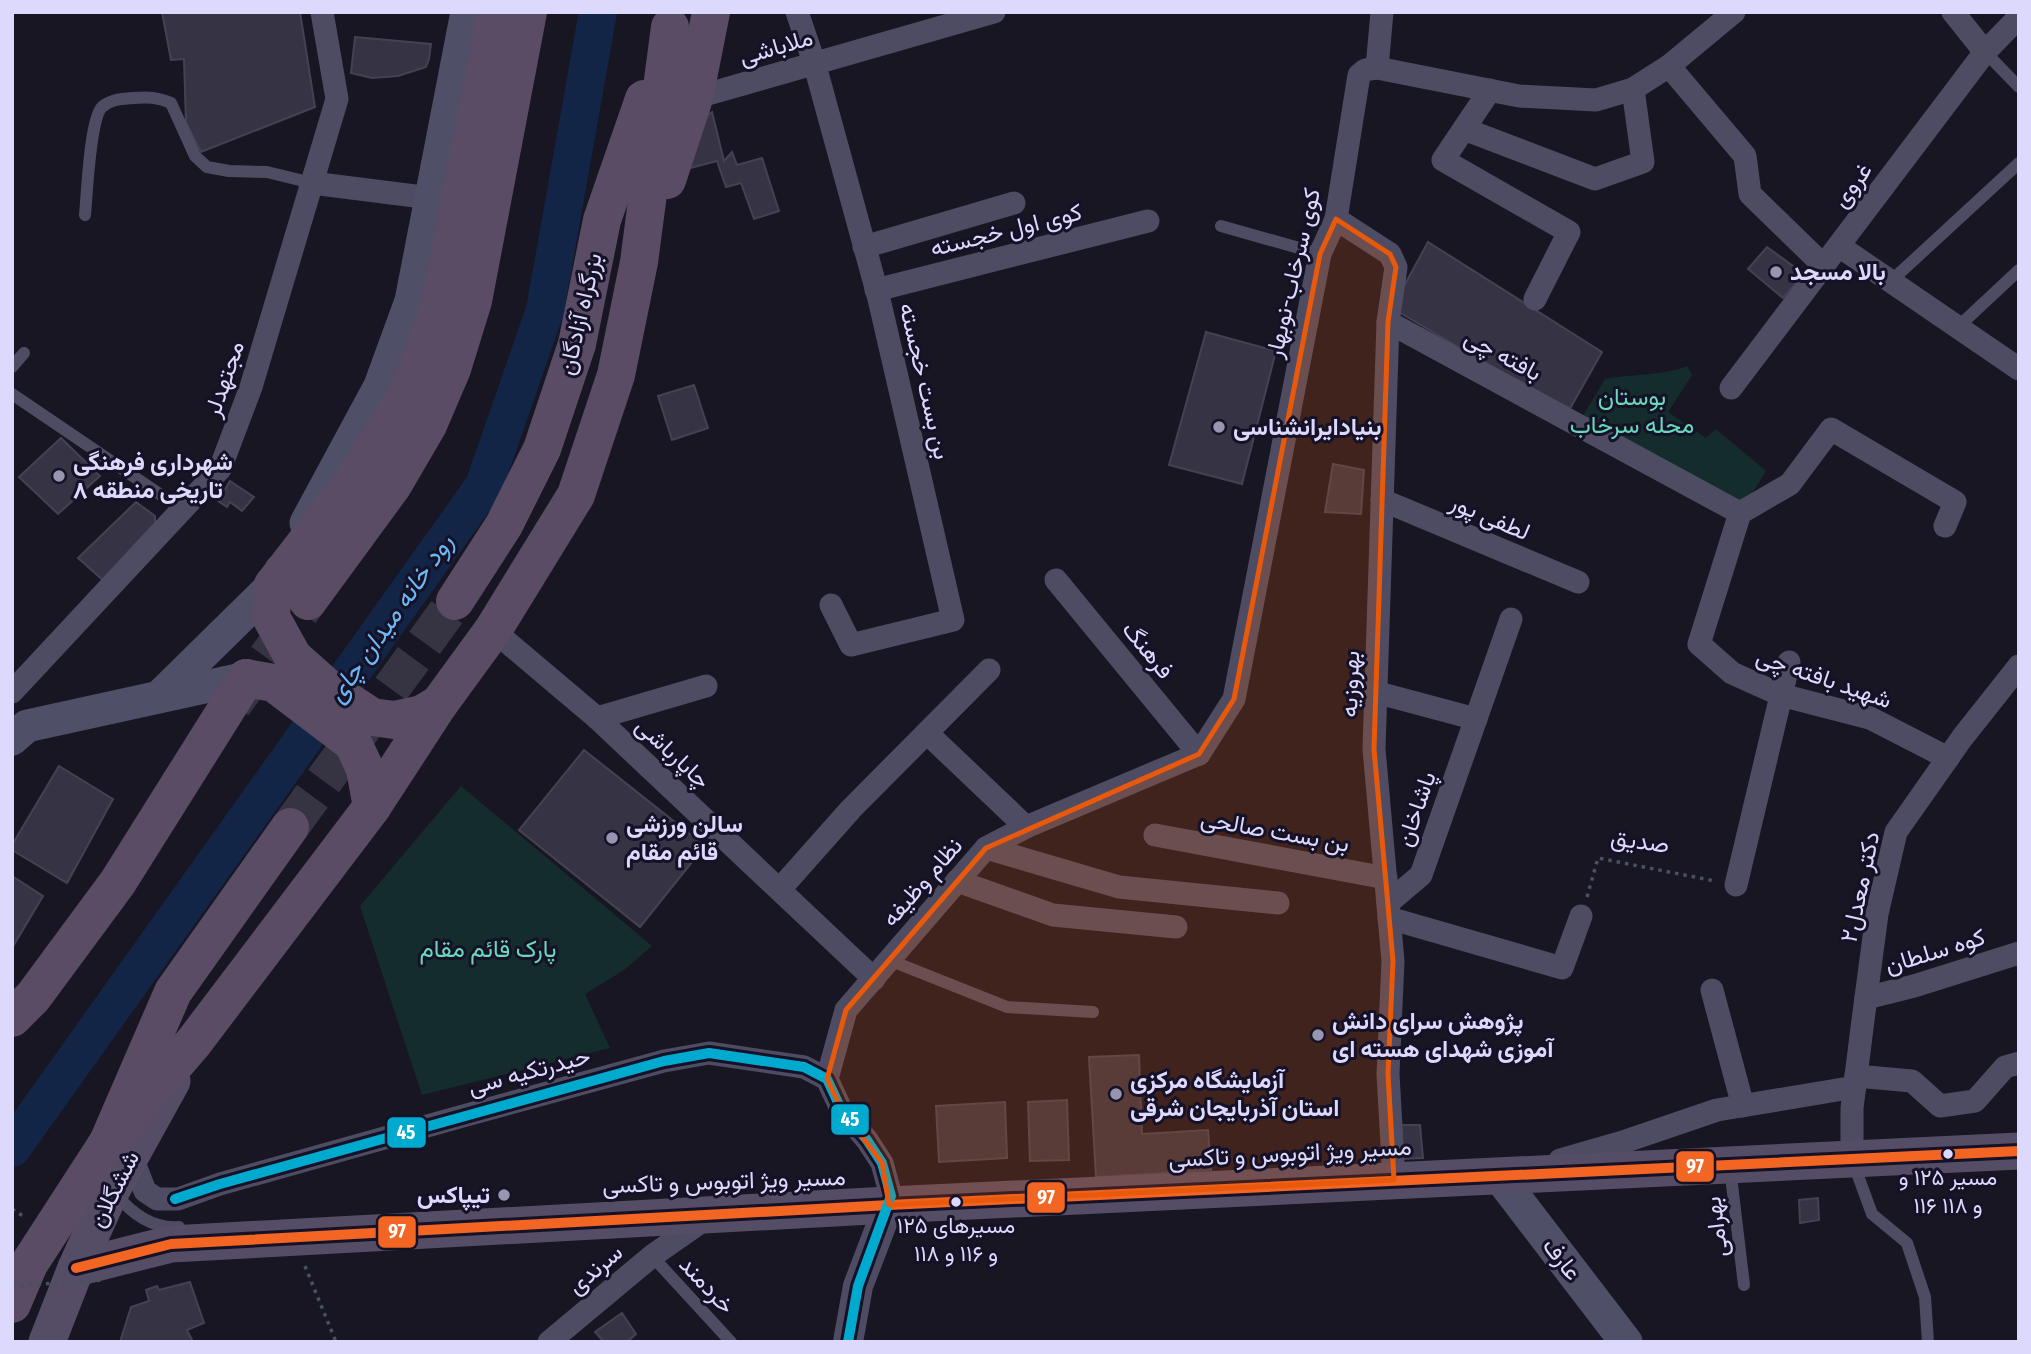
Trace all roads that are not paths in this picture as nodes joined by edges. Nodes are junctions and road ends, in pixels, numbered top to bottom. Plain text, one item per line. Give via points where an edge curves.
1 (322, 12) edge
2 (467, 12) edge
3 (496, 12) edge
4 (528, 12) edge
5 (710, 12) edge
6 (797, 12) edge
7 (994, 12) edge
8 (1734, 12) edge
9 (1953, 12) edge
10 (1387, 14) edge
11 (2019, 17) edge
12 (671, 20) edge
13 (1985, 52) junction
14 (814, 62) junction
15 (1669, 66) junction
16 (1377, 68) junction
17 (2019, 88) edge
18 (1633, 89) junction
19 (1490, 90) junction
20 (694, 98) junction
21 (1464, 129) junction
22 (2019, 163) edge
23 (312, 183) junction
24 (431, 198) junction
25 (1014, 204) dead end
26 (85, 215) dead end
27 (1336, 219) junction
28 (1148, 221) dead end
29 (1221, 226) dead end
30 (1839, 246) junction
31 (864, 247) junction
32 (1320, 254) junction
33 (639, 262) junction
34 (1824, 266) junction
35 (2019, 270) edge
36 (1891, 281) junction
37 (876, 290) junction
38 (1535, 299) dead end
39 (1388, 322) junction
40 (1958, 327) junction
41 (24, 353) dead end
42 (12, 367) edge
43 (2019, 369) edge
44 (1731, 388) dead end
45 (12, 394) edge
46 (1382, 500) junction
47 (183, 510) junction
48 (1740, 513) junction
49 (1945, 526) dead end
50 (1056, 580) dead end
51 (1578, 582) dead end
52 (273, 585) junction
53 (308, 601) tunnel mouth
54 (455, 601) tunnel mouth
55 (831, 605) dead end
56 (1510, 619) dead end
57 (493, 630) junction
58 (1789, 662) dead end
59 (2019, 666) edge
60 (989, 670) dead end
61 (246, 678) junction
62 (706, 686) dead end
63 (1376, 692) junction
64 (12, 693) edge
65 (160, 695) junction
66 (1781, 695) junction
67 (439, 705) junction
68 (597, 718) junction
69 (1476, 719) junction
70 (20, 733) edge
71 (927, 733) junction
72 (1199, 754) junction
73 (1948, 758) junction
74 (372, 807) junction
75 (290, 827) tunnel mouth
76 (1026, 827) junction
77 (1155, 835) dead end
78 (986, 848) junction
79 (1386, 878) junction
80 (957, 881) junction
81 (1736, 885) road end
82 (780, 889) junction
83 (1278, 903) dead end
84 (1389, 910) junction
85 (1581, 916) road end
86 (1176, 927) dead end
87 (2019, 953) edge
88 (890, 960) junction
89 (874, 979) junction
90 (1712, 990) dead end
91 (1866, 998) junction
92 (1093, 1012) dead end
93 (12, 1018) edge
94 (2019, 1063) edge
95 (827, 1079) junction
96 (1855, 1082) junction
97 (1743, 1106) junction
98 (120, 1148) junction
99 (2019, 1151) edge
100 (1852, 1158) junction
101 (1730, 1164) junction
102 (1560, 1166) junction
103 (1394, 1175) junction
104 (1498, 1175) junction
105 (112, 1189) junction
106 (890, 1200) junction
107 (673, 1203) dead end
108 (711, 1215) junction
109 (181, 1235) junction
110 (652, 1256) junction
111 (90, 1274) junction
112 (1744, 1285) dead end
113 (12, 1304) edge
114 (47, 1342) edge
115 (549, 1342) edge
116 (731, 1342) edge
117 (848, 1342) edge
118 (1626, 1342) edge
119 (1928, 1342) edge

1 - 23 street, مجتهدلر via 337,99
2 - 24 main road
3 - 52 highway via 442,295 425,351 401,404 351,484
4 - 53 highway via 474,301 452,369 428,425 393,485
5 - 20 highway
6 - 14 street, بن بست خجسته
7 - 14 street, ملاباشی
8 - 15 street
9 - 13 street
10 - 16 street
11 - 13 street, غروی
12 - 33 highway
12 - 54 highway, بزرگراه آزادگان via 602,220 577,344 542,449 504,525
13 - 17 lane
13 - 30 street, غروی
14 - 20 street, ملاباشی
14 - 31 street, بن بست خجسته
15 - 18 street
15 - 34 street via 1745,156 1750,194
16 - 19 street
16 - 27 street, کوی سرخاب-نوبهار via 1359,75
18 - 19 street via 1596,100
18 - 21 street via 1643,162 1595,179
19 - 21 street
20 - 33 highway
21 - 38 street via 1443,160 1569,232
22 - 36 lane
23 - 24 street
23 - 26 lane via 267,172 207,167 195,156 171,103 154,96 115,99 99,111 93,127
23 - 47 street, مجتهدلر via 251,387 220,468
24 - 52 main road via 411,301 380,386
25 - 31 street
27 - 32 street, کوی سرخاب-نوبهار
27 - 39 street, بهروزیه via 1390,254 1396,267
28 - 37 street, کوی اول خجسته
29 - 32 lane
30 - 34 street, غروی
30 - 36 street
31 - 37 street, بن بست خجسته
32 - 72 street, کوی سرخاب-نوبهار via 1234,699
33 - 57 highway via 616,376 576,495
34 - 44 street, غروی
35 - 40 lane
36 - 40 street
37 - 55 street, بن بست خجسته via 953,620 851,645
39 - 46 street, بهروزیه
39 - 48 street, بافته چی
40 - 43 street
41 - 42 lane
45 - 47 lane
46 - 51 street, لطفی پور
46 - 63 street, بهروزیه
47 - 64 street, مجتهدلر
48 - 49 street via 1790,484 1831,429 1955,502
48 - 66 street, شهید بافته چی via 1699,644 1732,673
50 - 72 street, فرهنگ
52 - 65 main road
52 - 67 highway, bridge via 271,617 293,657 329,689 372,717 394,720
56 - 69 street, پاشاخان
57 - 67 highway
57 - 68 street, چاپارباشی
58 - 66 street
59 - 73 street, دکتر معدل۲
60 - 71 street
61 - 65 main road
61 - 74 highway, bridge via 274,683 353,744 365,769
61 - 93 highway via 118,882 33,997
62 - 68 street
63 - 69 street
63 - 79 street, بهروزیه via 1374,749
64 - 70 street, مجتهدلر
65 - 70 main road
66 - 73 street, شهید بافته چی via 1870,718
66 - 81 street
67 - 74 highway
68 - 82 street, چاپارباشی
69 - 84 street, پاشاخان via 1422,874
71 - 76 street
71 - 82 street
72 - 76 street, نظام وظیفه
73 - 91 street, دکتر معدل۲ via 1896,832 1877,914
74 - 98 highway
75 - 98 highway via 173,992
76 - 78 street, نظام وظیفه
77 - 79 street, بن بست صالحی
78 - 80 street, نظام وظیفه
78 - 83 street via 1119,887
79 - 84 street, بهروزیه
80 - 86 street via 1053,915
80 - 88 street, نظام وظیفه
82 - 89 street, چاپارباشی
84 - 85 street via 1562,968
84 - 103 street, بهروزیه via 1393,961 1388,1074
87 - 91 street, کوه سلطان
88 - 89 street, نظام وظیفه
88 - 92 lane via 1007,1007
89 - 95 street, نظام وظیفه via 846,1010
90 - 97 street
91 - 96 street, دکتر معدل۲
94 - 96 street via 2005,1067 1975,1101 1940,1106 1912,1082
95 - 98 street, حیدرتکیه سی via 804,1067 709,1053 664,1061 178,1199 157,1199 145,1191
95 - 106 street via 841,1109 882,1163
96 - 97 street
96 - 100 street, دکتر معدل۲
97 - 102 street via 1717,1110
98 - 105 main road, ششگلان
98 - 113 highway via 29,1264
99 - 100 main road
100 - 101 main road
100 - 119 lane via 1872,1214 1907,1243 1925,1297
101 - 102 main road
101 - 112 lane, بهرامی
102 - 103 lane, مسیر ویژ اتوبوس و تاکسی
102 - 104 main road
103 - 104 main road
103 - 106 main road
104 - 118 main road, عارف
105 - 109 lane via 138,1216
105 - 111 main road, ششگلان
106 - 107 lane, مسیر ویژ اتوبوس و تاکسی
106 - 108 main road
106 - 117 street via 858,1286
108 - 109 main road via 294,1237
108 - 110 street, سرندی
109 - 111 main road
110 - 115 street, سرندی
110 - 116 lane, خردمند
111 - 114 main road, ششگلان

